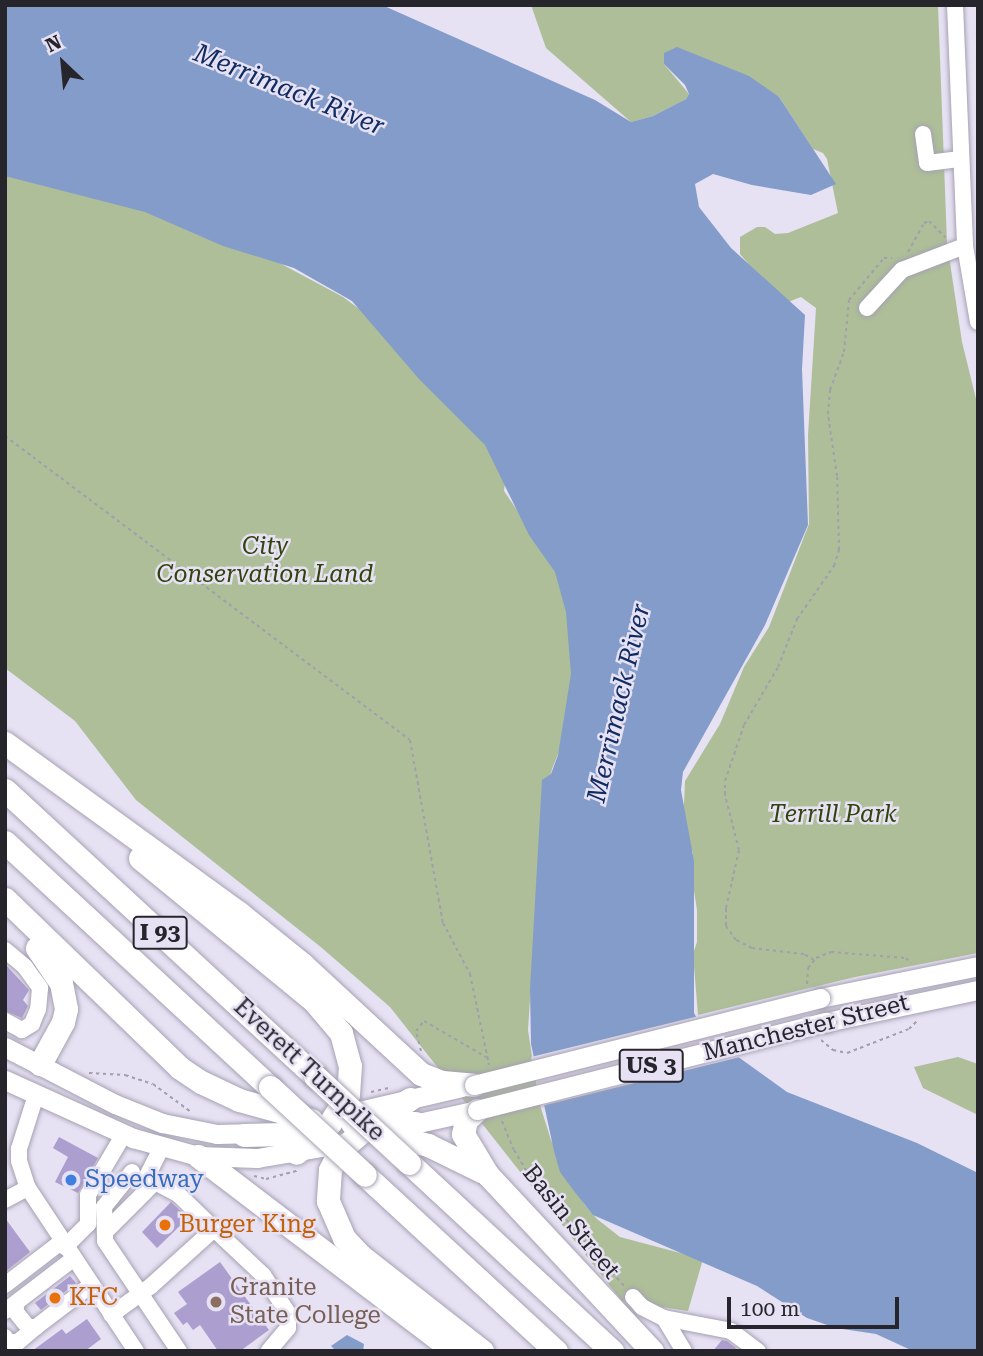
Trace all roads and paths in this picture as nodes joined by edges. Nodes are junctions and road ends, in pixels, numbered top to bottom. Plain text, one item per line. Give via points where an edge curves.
1 (956, 5) edge
2 (923, 134) dead end
3 (961, 164) junction
4 (978, 164) edge
5 (958, 243) junction
6 (904, 257) dead end
7 (895, 261) dead end
8 (867, 308) dead end
9 (978, 322) edge
10 (5, 436) edge
11 (5, 744) edge
12 (5, 790) edge
13 (5, 842) edge
14 (5, 899) edge
15 (5, 911) edge
16 (5, 950) edge
17 (814, 960) dead end
18 (978, 966) edge
19 (978, 990) edge
20 (5, 1021) edge
21 (5, 1047) edge
22 (422, 1053) dead end
23 (487, 1057) junction
24 (40, 1064) junction
25 (87, 1073) dead end
26 (482, 1078) junction
27 (5, 1080) edge
28 (36, 1095) junction
29 (410, 1099) junction
30 (477, 1110) junction
31 (196, 1115) dead end
32 (502, 1122) dead end
33 (415, 1123) joint
34 (324, 1124) junction
35 (366, 1132) junction
36 (124, 1134) junction
37 (244, 1135) joint
38 (162, 1147) junction
39 (198, 1156) junction
40 (111, 1157) junction
41 (12, 1161) edge
42 (298, 1161) junction
43 (486, 1174) junction
44 (247, 1176) dead end
45 (145, 1177) junction
46 (28, 1188) junction
47 (5, 1200) edge
48 (214, 1229) junction
49 (105, 1232) junction
50 (66, 1249) junction
51 (5, 1285) edge
52 (91, 1285) junction
53 (139, 1295) junction
54 (633, 1297) joint
55 (11, 1307) edge
56 (111, 1315) junction
57 (664, 1318) junction
58 (36, 1327) junction
59 (5, 1337) edge
60 (136, 1351) edge
61 (179, 1351) edge
62 (269, 1351) edge
63 (454, 1351) edge
64 (482, 1351) edge
65 (556, 1351) edge
66 (612, 1351) edge
67 (652, 1351) edge
68 (684, 1351) edge
69 (758, 1351) edge

1 - 3 street
2 - 3 street via 927,163
3 - 4 street
3 - 5 street
5 - 6 path via 929,221
5 - 8 street via 902,270
5 - 9 street
7 - 17 path via 884,258 849,300 844,352 830,390 839,551 834,566 797,619 778,667 744,725 725,781 724,795 739,850 726,926 736,940 752,948 804,954
10 - 23 path via 410,740 443,923 470,974
11 - 26 highway via 239,913 301,963 421,1074 442,1082
11 - 34 highway via 332,1020 347,1048 351,1087
12 - 66 highway, Everett Turnpike / I 93, bridge
13 - 65 highway, Everett Turnpike / I 93, bridge
14 - 34 highway via 180,1068 239,1100
15 - 24 highway via 55,970 65,996 63,1022
16 - 20 street via 40,988 32,1024 22,1030
18 - 26 main road, Manchester Street / US 3, bridge via 820,998
19 - 30 main road, Manchester Street / US 3, bridge via 826,1022
21 - 24 main road
22 - 23 path via 416,1031 424,1021
23 - 26 path
24 - 28 main road
24 - 37 main road via 162,1123
25 - 31 path via 125,1075 153,1084
26 - 29 main road, Manchester Street / US 3
27 - 28 main road
28 - 36 main road
28 - 41 street
29 - 34 main road, Manchester Street / US 3
29 - 35 highway
30 - 33 main road, Manchester Street / US 3
30 - 43 highway via 466,1121 463,1134
32 - 54 path, Basin Street via 534,1183
33 - 35 highway
34 - 35 highway
34 - 37 highway
34 - 42 highway
35 - 42 main road
35 - 43 highway via 404,1136
35 - 64 highway via 332,1160 327,1184 328,1201 344,1238
36 - 38 main road
36 - 40 street
38 - 39 main road
38 - 45 street
39 - 42 main road
39 - 63 highway
40 - 45 street
40 - 50 street via 88,1195 88,1224
41 - 46 street
42 - 44 path via 266,1180
43 - 67 highway
45 - 48 street via 178,1194
45 - 49 street
45 - 49 street via 107,1200
46 - 47 street
46 - 50 street
48 - 53 street
48 - 62 street via 263,1275 288,1313 288,1328
49 - 53 street via 112,1255
50 - 51 street
50 - 52 street
50 - 55 street
52 - 56 street
52 - 58 street
53 - 56 street
53 - 61 street
54 - 57 street, Basin Street
55 - 58 street via 28,1327
56 - 60 street
57 - 68 street, Basin Street
57 - 69 street via 731,1331
58 - 59 street via 18,1342 8,1342

